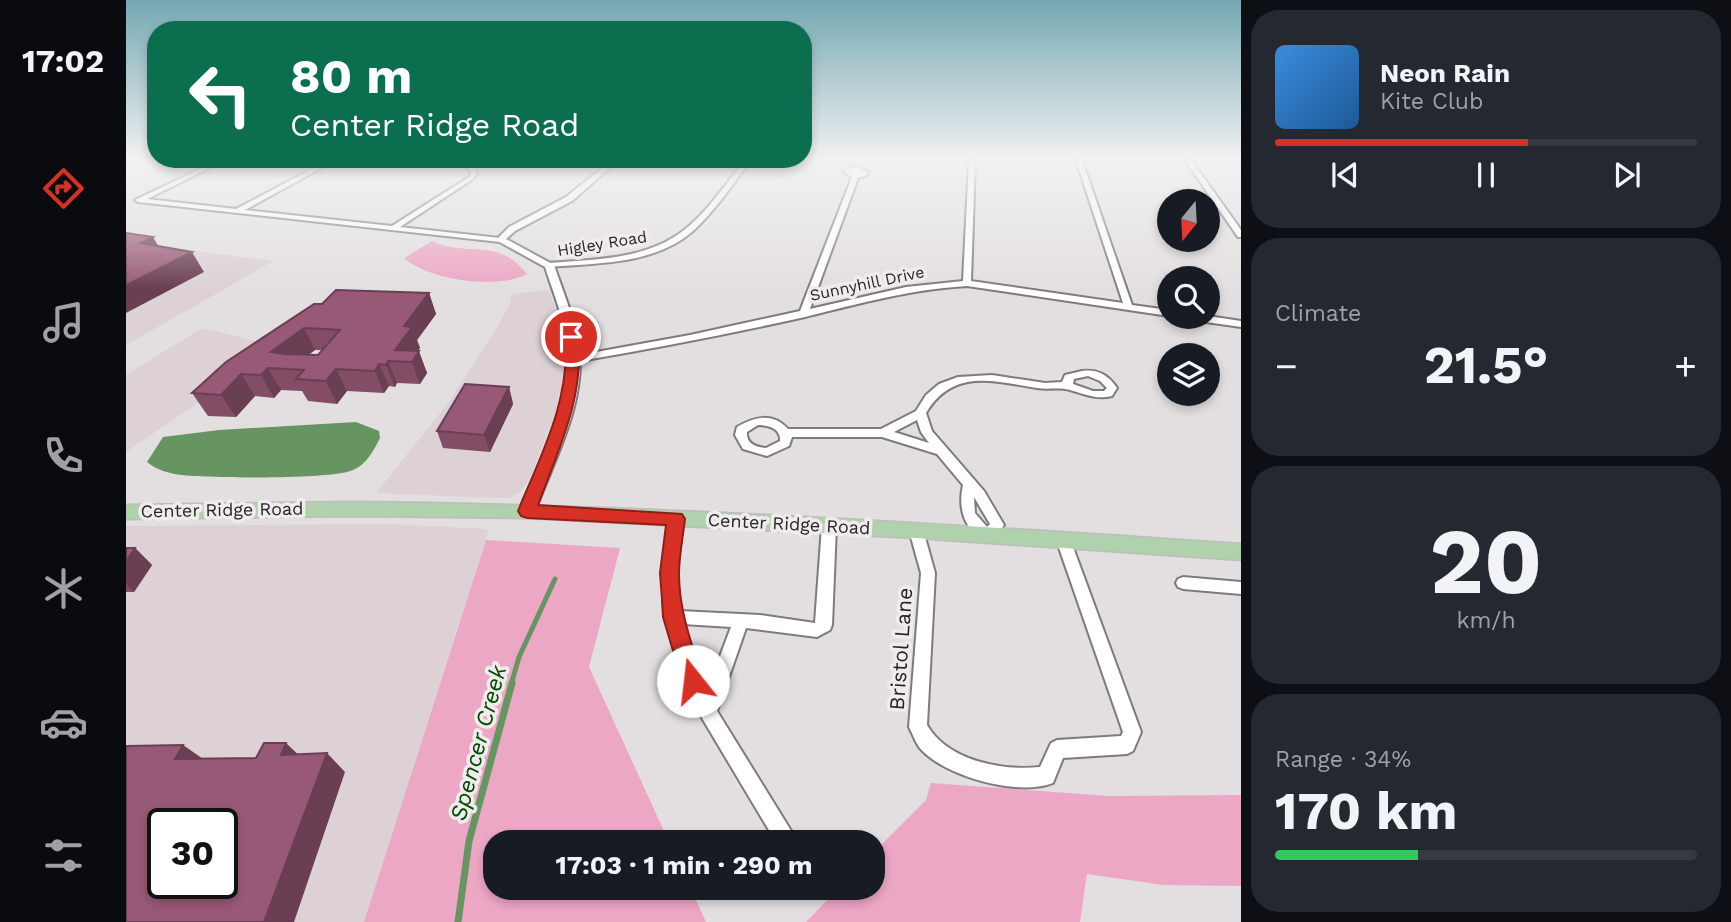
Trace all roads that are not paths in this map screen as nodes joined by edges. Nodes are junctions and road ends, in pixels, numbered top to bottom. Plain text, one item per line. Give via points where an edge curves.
1 (169, 203) edge
2 (252, 203) edge
3 (433, 203) edge
4 (561, 203) edge
5 (712, 203) edge
6 (845, 203) edge
7 (970, 203) edge
8 (1094, 203) edge
9 (1219, 203) edge
10 (239, 210) junction
11 (395, 228) junction
12 (1241, 235) edge
13 (500, 240) junction
14 (549, 265) junction
15 (967, 283) junction
16 (1129, 308) junction
17 (1157, 312) edge
18 (804, 314) junction
19 (1220, 321) edge
20 (1241, 324) edge
21 (574, 359) junction
22 (1067, 386) dead end
23 (920, 413) junction
24 (786, 433) dead end
25 (883, 433) junction
26 (942, 451) junction
27 (527, 511) junction
28 (126, 512) edge
29 (676, 519) junction
30 (829, 526) junction
31 (916, 530) junction
32 (987, 535) junction
33 (1063, 539) junction
34 (1241, 552) edge
35 (1183, 583) dead end
36 (1241, 588) edge
37 (673, 617) junction
38 (741, 621) junction
39 (708, 712) junction
40 (781, 830) edge

1 - 10 street
2 - 10 street
3 - 11 street
4 - 13 street
5 - 14 street, Higley Road via 692,227 666,245 611,259
6 - 18 street
7 - 15 street
8 - 16 street
9 - 12 street
10 - 11 street
11 - 13 street
13 - 14 street
14 - 21 street
15 - 16 street, Sunnyhill Drive
15 - 18 street, Sunnyhill Drive via 928,285
16 - 17 street, Sunnyhill Drive
18 - 21 street, Sunnyhill Drive
19 - 20 street
21 - 27 street via 569,402
22 - 23 street via 1000,378 955,381 935,390
23 - 25 street
23 - 26 street
24 - 25 street
25 - 26 street
26 - 32 street via 970,484 966,500 972,523
27 - 28 main road, Center Ridge Road
27 - 29 main road, Center Ridge Road
29 - 30 main road, Center Ridge Road
29 - 37 street via 670,573
30 - 31 main road, Center Ridge Road
30 - 38 street via 824,625 817,630
31 - 32 main road, Center Ridge Road
31 - 33 street, Bristol Lane via 928,573 921,736 946,757 983,772 1028,780 1046,776 1057,749 1127,745 1132,732
32 - 33 main road, Center Ridge Road
33 - 34 main road, Center Ridge Road
35 - 36 street
37 - 38 street
37 - 39 street
38 - 39 street
39 - 40 street

